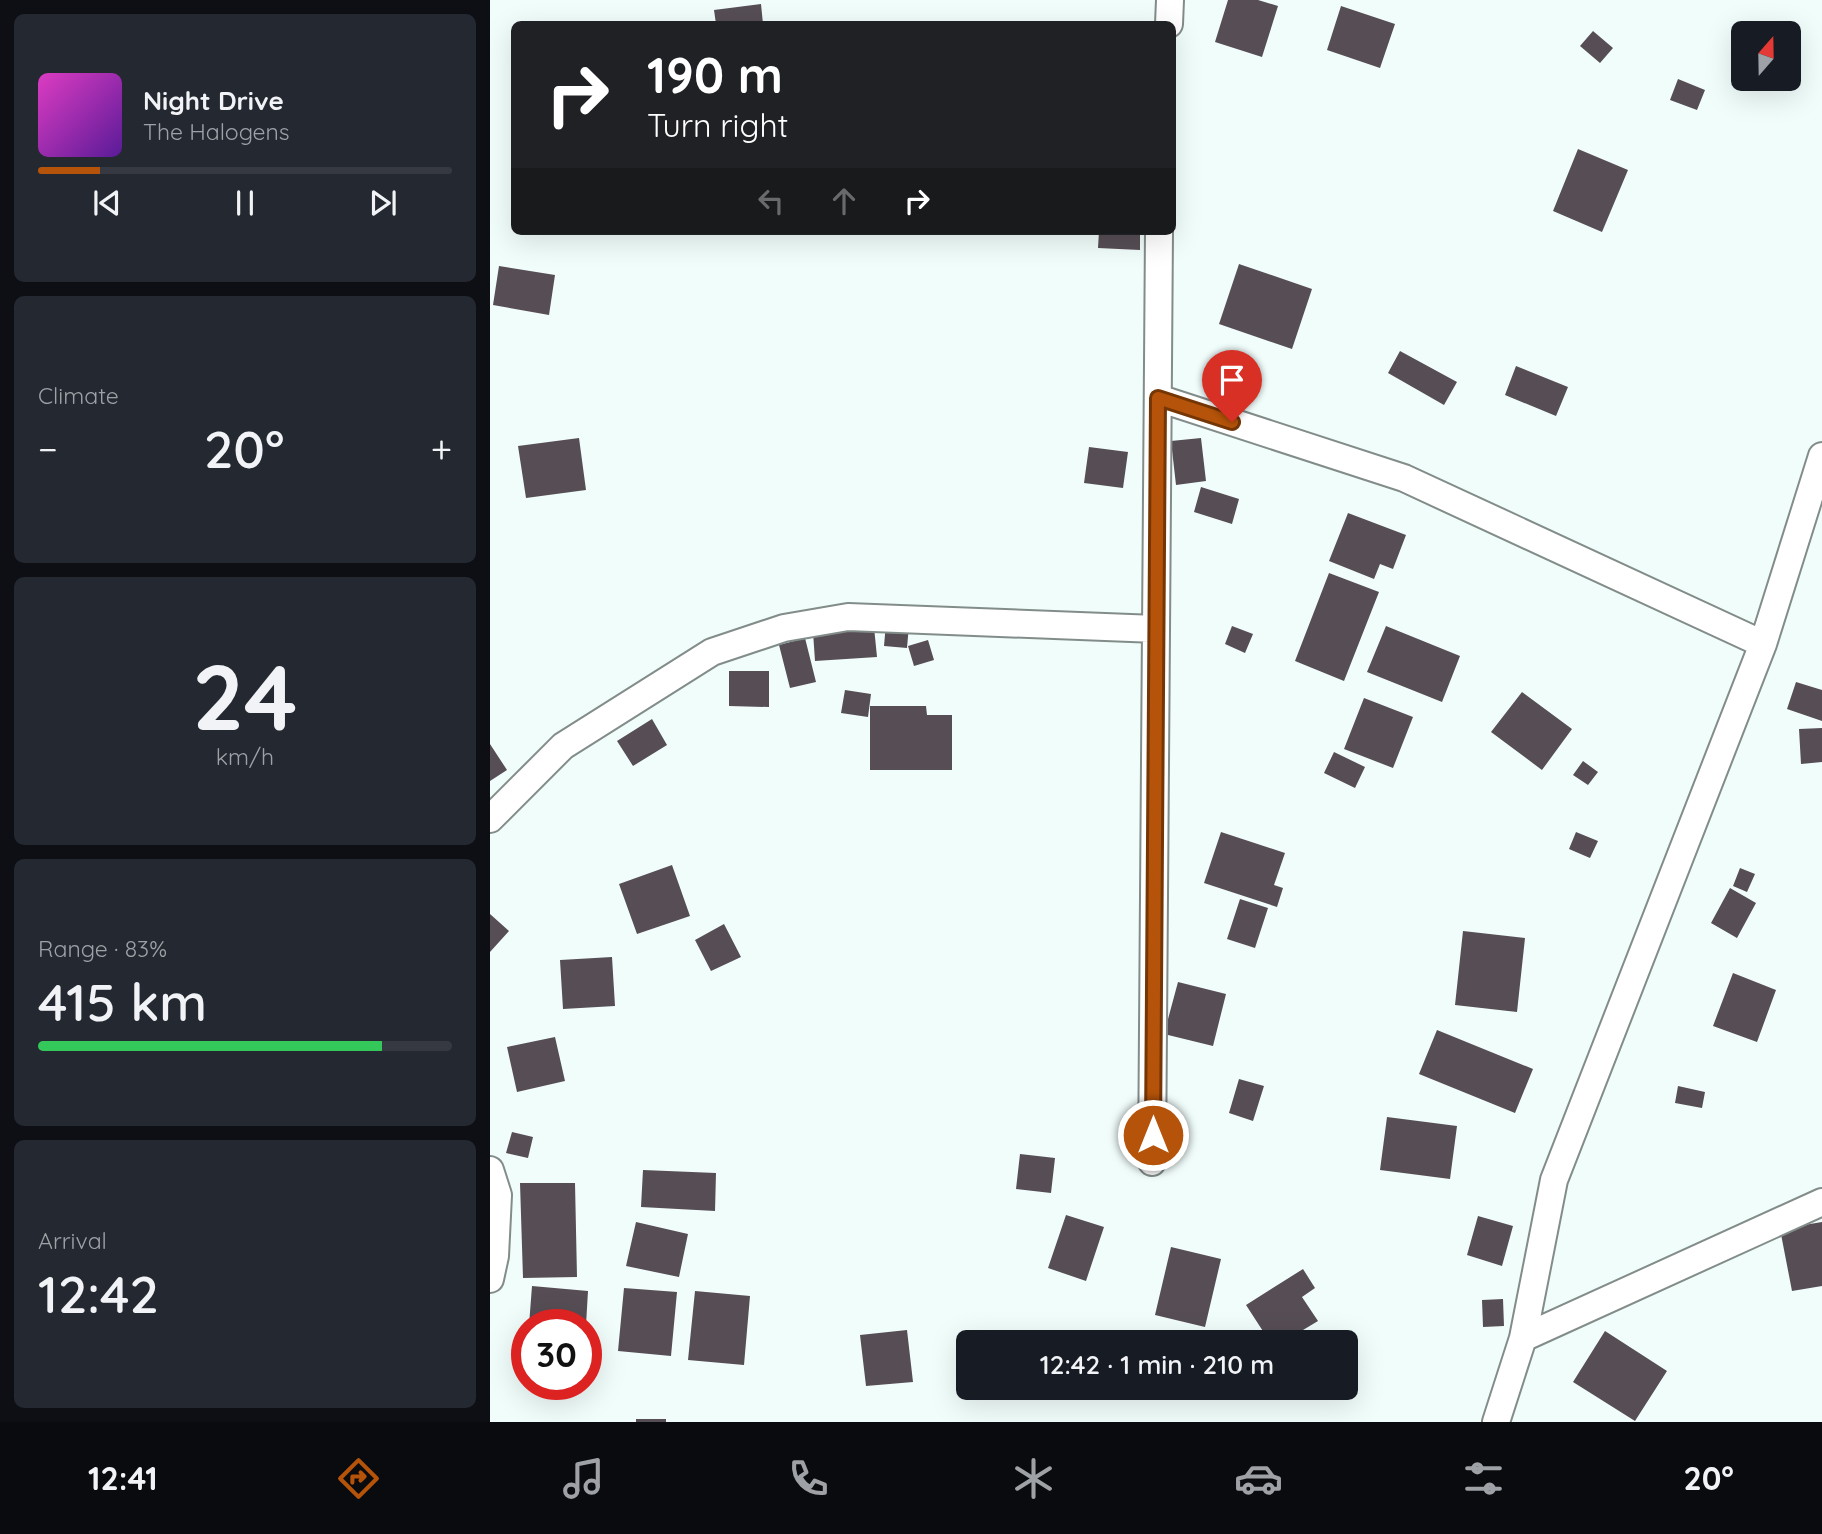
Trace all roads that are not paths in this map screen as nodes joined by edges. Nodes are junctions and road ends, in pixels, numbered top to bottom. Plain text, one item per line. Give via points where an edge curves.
1 (1170, 0) edge
2 (1169, 21) edge
3 (1159, 235) edge
4 (1158, 398) junction
5 (1822, 456) edge
6 (1156, 629) junction
7 (1763, 644) junction
8 (490, 819) edge
9 (1152, 1162) dead end
10 (490, 1170) edge
11 (1822, 1202) edge
12 (490, 1279) edge
13 (1523, 1338) junction
14 (1496, 1422) edge

1 - 2 street
3 - 4 street
4 - 6 street
4 - 7 street via 1404,478
5 - 7 street
6 - 8 street via 848,617 784,628 712,652 563,746
6 - 9 street
7 - 13 street via 1554,1180
10 - 12 street via 498,1195
11 - 13 street
13 - 14 street

